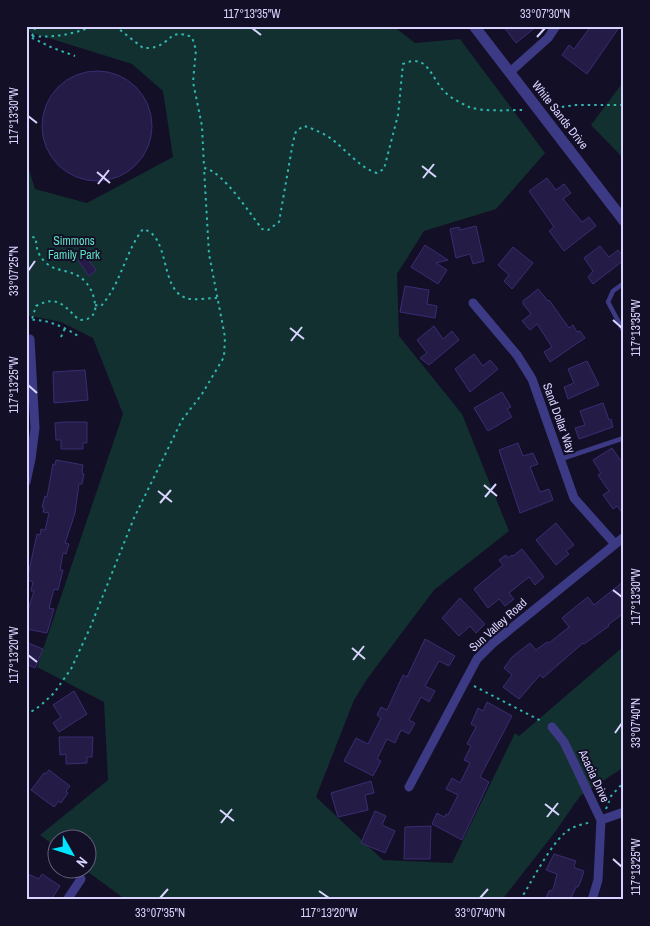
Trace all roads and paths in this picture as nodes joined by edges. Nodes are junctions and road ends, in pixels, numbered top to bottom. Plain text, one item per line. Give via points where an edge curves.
1 (36, 26) edge
2 (94, 26) edge
3 (115, 26) edge
4 (474, 26) edge
5 (556, 26) edge
6 (26, 35) edge
7 (32, 36) junction
8 (75, 56) dead end
9 (510, 72) junction
10 (624, 105) edge
11 (524, 110) dead end
12 (557, 111) dead end
13 (204, 168) junction
14 (624, 221) edge
15 (26, 235) edge
16 (624, 283) edge
17 (217, 298) junction
18 (473, 303) dead end
19 (95, 306) junction
20 (32, 319) junction
21 (26, 320) edge
22 (65, 328) junction
23 (624, 332) edge
24 (78, 336) dead end
25 (61, 337) dead end
26 (30, 339) dead end
27 (624, 438) edge
28 (560, 459) junction
29 (26, 482) edge
30 (624, 537) edge
31 (615, 544) junction
32 (465, 681) junction
33 (26, 715) edge
34 (552, 727) joint
35 (624, 782) edge
36 (409, 787) dead end
37 (624, 812) edge
38 (601, 820) junction
39 (82, 879) dead end
40 (67, 900) edge
41 (520, 900) edge
42 (592, 900) edge

1 - 7 path
2 - 7 path via 52,38
3 - 13 path via 143,48 157,47 173,34 192,37 196,50 193,82 202,126
4 - 9 street, White Sands Drive
5 - 9 street via 548,38
6 - 7 path
7 - 8 path
9 - 14 street, White Sands Drive
10 - 12 path via 576,105 561,107
11 - 13 path via 472,108 444,92 421,62 403,64 398,115 384,169 378,173 368,170 332,139 304,126 296,131 293,142 278,222 268,230 262,229 231,188 211,169
13 - 17 path via 208,254
15 - 19 path via 36,238 36,247 47,264 82,279 93,294
16 - 23 lane via 613,291 608,302
17 - 19 path via 187,299 174,290 157,240 143,228 113,291 101,306
17 - 33 path via 225,337 224,357 182,420 134,518 71,669 54,693
18 - 28 street, Sand Dollar Way via 517,355 532,379
19 - 20 path via 91,317 80,320 62,303 44,302 36,306
20 - 21 path
20 - 22 path
22 - 24 path
22 - 25 path
26 - 29 street via 35,428
27 - 28 lane
28 - 31 street, Sand Dollar Way via 574,498
30 - 31 street, Sun Valley Road
31 - 32 street, Sun Valley Road via 492,644 477,659
32 - 34 path
32 - 36 street, Sun Valley Road
34 - 38 street, Acacia Drive via 564,742
35 - 38 path via 611,796
37 - 38 street
38 - 41 path via 571,828 551,848
38 - 42 street, Acacia Drive via 598,880
39 - 40 street

